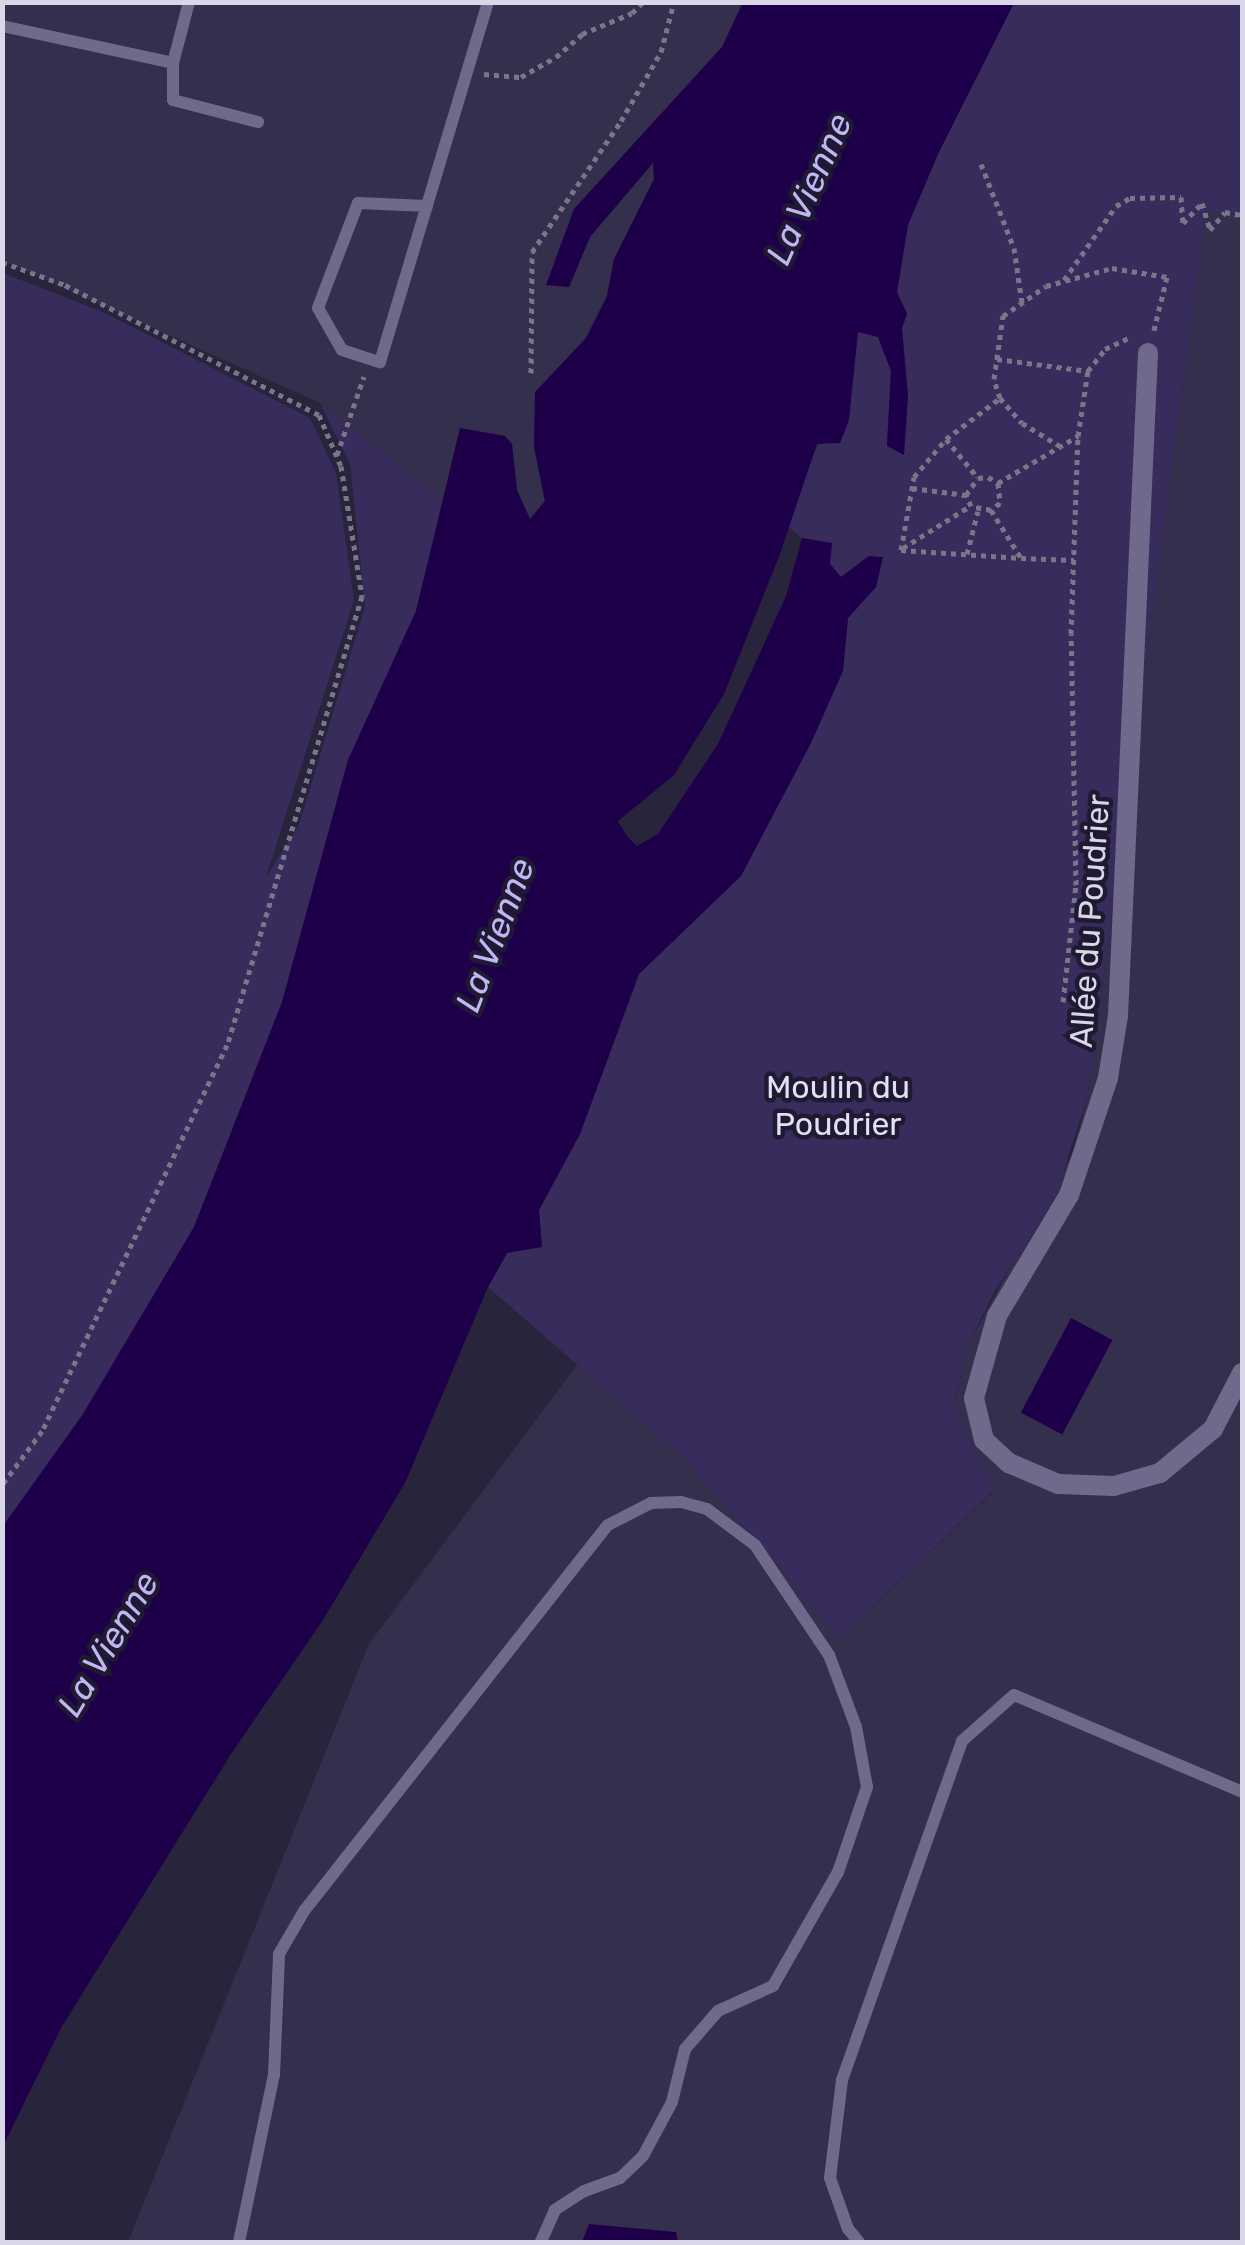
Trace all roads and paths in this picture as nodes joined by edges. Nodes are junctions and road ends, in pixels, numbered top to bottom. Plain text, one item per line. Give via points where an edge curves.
1 (189, 2) edge
2 (488, 2) edge
3 (643, 2) edge
4 (674, 2) edge
5 (2, 26) edge
6 (173, 63) junction
7 (466, 72) junction
8 (258, 122) dead end
9 (980, 164) dead end
10 (427, 206) junction
11 (1242, 215) edge
12 (2, 262) edge
13 (1062, 282) junction
14 (1022, 303) junction
15 (1156, 324) junction
16 (1148, 352) joint
17 (371, 359) junction
18 (997, 359) junction
19 (1088, 371) junction
20 (531, 373) dead end
21 (1000, 398) junction
22 (1078, 436) junction
23 (946, 439) junction
24 (1060, 446) junction
25 (336, 456) junction
26 (978, 478) junction
27 (998, 483) junction
28 (912, 488) junction
29 (966, 495) junction
30 (971, 506) junction
31 (978, 510) junction
32 (991, 510) junction
33 (901, 550) junction
34 (967, 554) junction
35 (1021, 558) junction
36 (1074, 560) junction
37 (1063, 1002) dead end
38 (1242, 1373) edge
39 (2, 1485) edge
40 (1242, 1792) edge
41 (238, 2242) edge
42 (541, 2242) edge
43 (860, 2242) edge

1 - 6 lane
2 - 7 lane
3 - 7 path via 521,77
4 - 20 path via 661,52 532,252
5 - 6 lane
6 - 8 lane via 173,100
7 - 10 lane
9 - 14 path via 1014,248
10 - 17 lane via 380,362
10 - 17 lane via 358,203 318,308 342,350
11 - 13 path via 1224,212 1210,230 1202,203 1182,223 1181,198 1130,198 1116,206
12 - 25 path via 65,285 319,416
13 - 14 path
13 - 15 path via 1112,268 1167,277
14 - 18 path via 1003,316
15 - 16 path
15 - 19 path via 1105,350
16 - 38 street, Allée du Poudrier via 1118,1016 1108,1078 1069,1195 997,1316 974,1398 984,1440 1009,1463 1058,1484 1114,1486 1160,1473 1213,1429
17 - 25 path
18 - 19 path
18 - 21 path
19 - 22 path
21 - 23 path
21 - 24 path via 1022,423
22 - 24 path
22 - 36 path
23 - 26 path
23 - 28 path
24 - 27 path
25 - 39 path via 362,596 226,1046 42,1431
26 - 27 path
26 - 29 path
27 - 32 path via 1000,503
28 - 29 path
28 - 33 path
29 - 30 path
30 - 31 path
30 - 33 path
31 - 32 path
31 - 34 path
32 - 35 path
33 - 34 path
34 - 35 path
35 - 36 path
36 - 37 path via 1076,886
40 - 43 lane via 1014,1696 962,1741 842,2080 830,2178 848,2229
41 - 42 lane via 274,2075 279,1954 608,1525 651,1502 681,1502 707,1509 755,1545 828,1655 856,1728 868,1786 838,1872 773,1986 718,2011 685,2049 672,2102 643,2156 620,2178 555,2210

